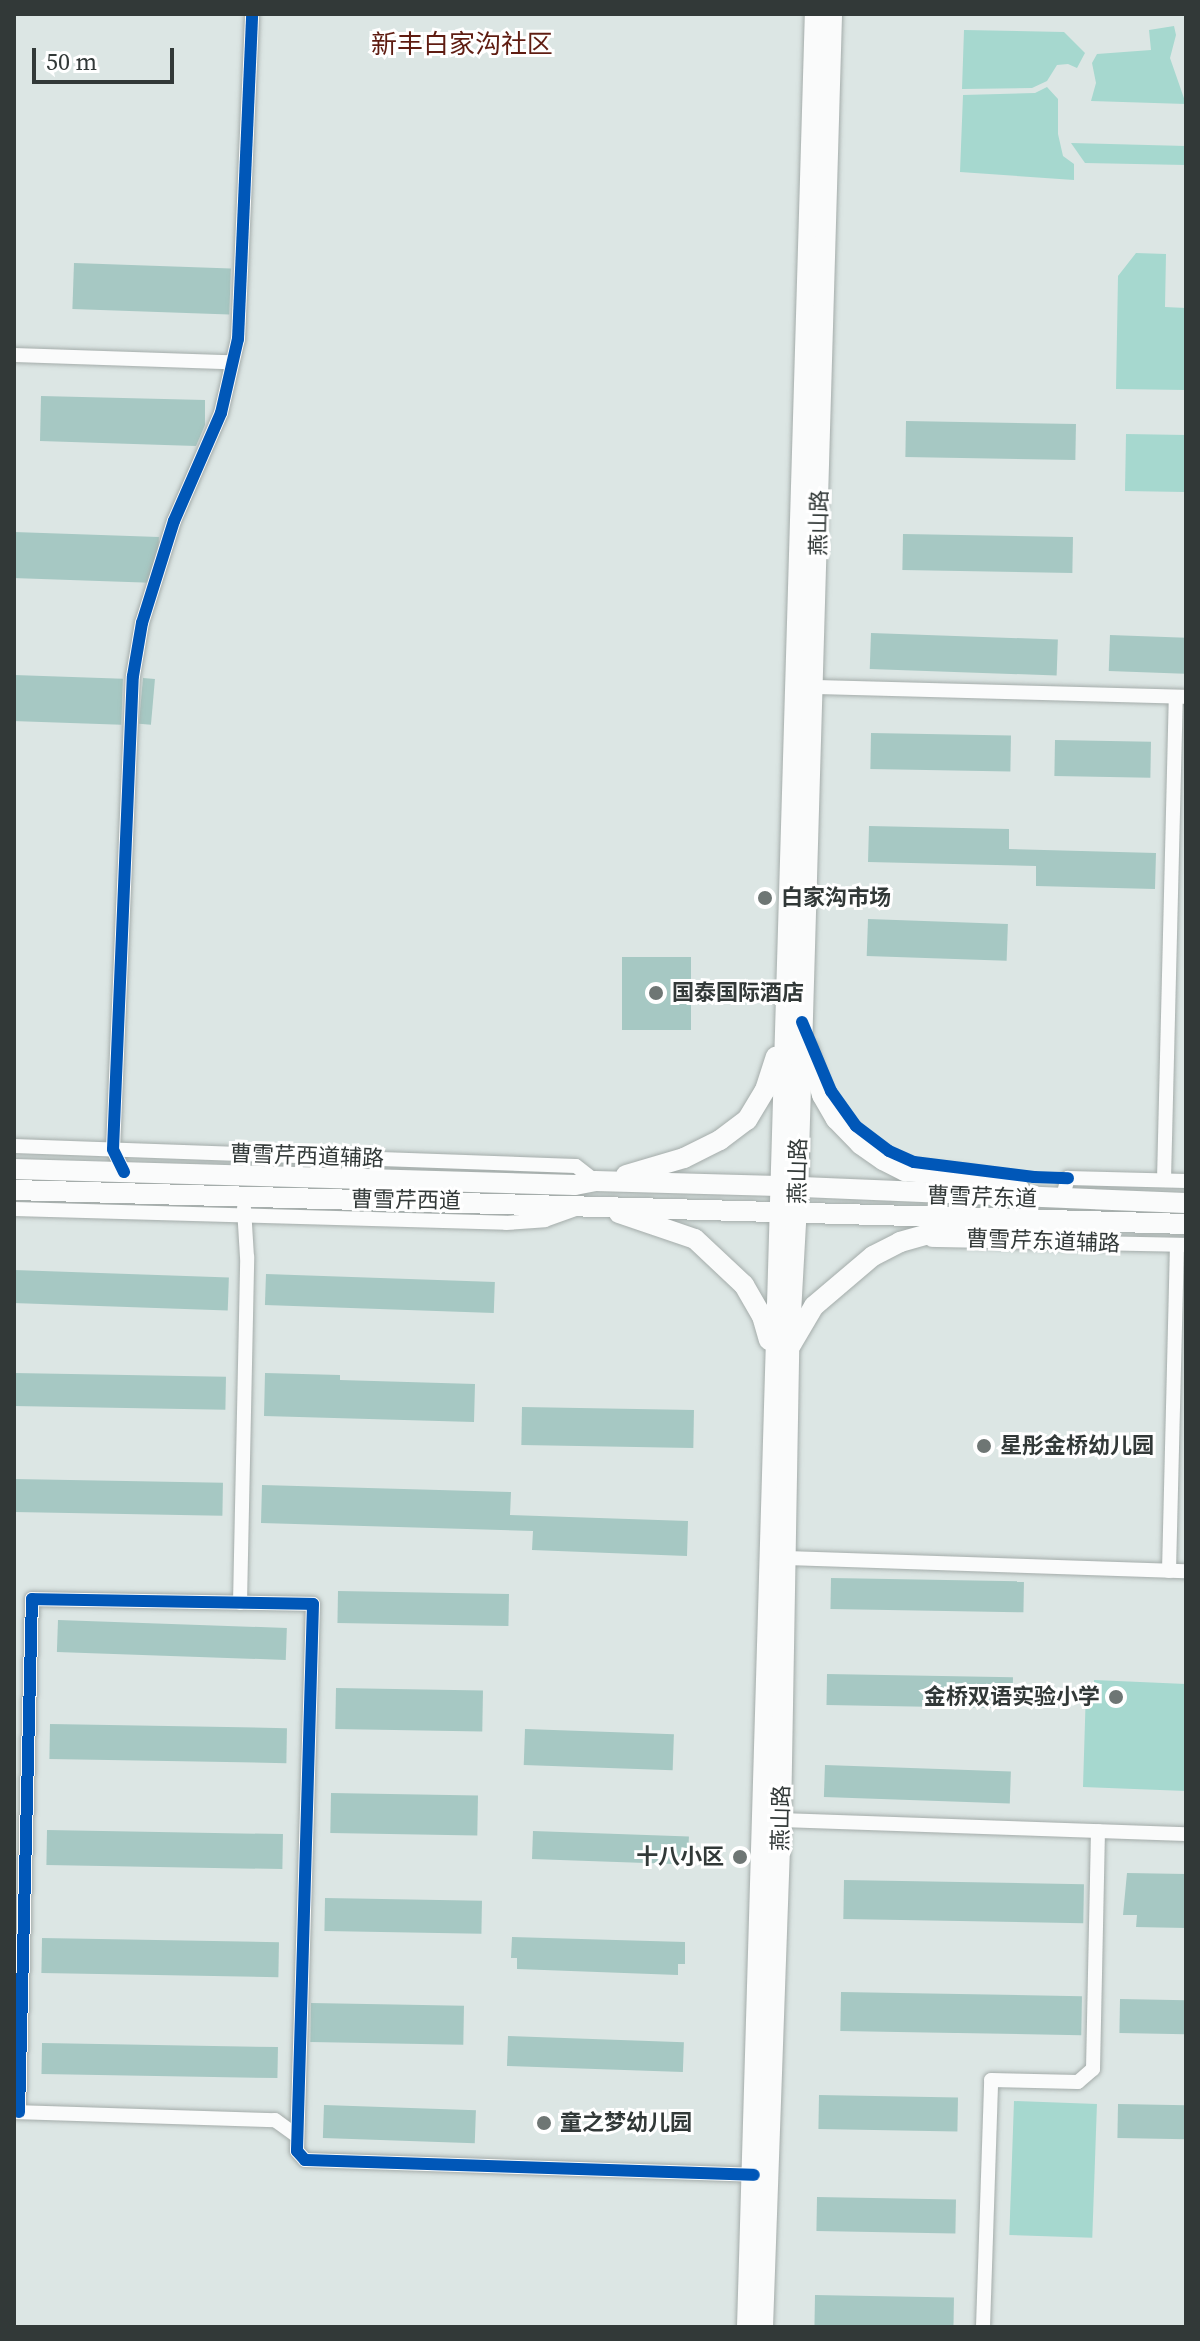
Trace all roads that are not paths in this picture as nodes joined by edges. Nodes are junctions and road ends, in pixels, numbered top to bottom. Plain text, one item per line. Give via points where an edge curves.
1 (252, 14) edge
2 (815, 14) edge
3 (832, 14) edge
4 (14, 355) edge
5 (230, 362) junction
6 (814, 687) junction
7 (1181, 697) edge
8 (802, 1022) junction
9 (783, 1034) junction
10 (14, 1146) edge
11 (113, 1149) junction
12 (14, 1169) edge
13 (124, 1172) junction
14 (1164, 1180) junction
15 (595, 1181) junction
16 (1186, 1181) edge
17 (788, 1188) junction
18 (14, 1190) edge
19 (1062, 1200) junction
20 (1186, 1203) edge
21 (588, 1205) junction
22 (244, 1206) junction
23 (14, 1209) edge
24 (788, 1213) junction
25 (983, 1218) junction
26 (1186, 1224) edge
27 (900, 1242) junction
28 (1182, 1245) edge
29 (781, 1351) junction
30 (786, 1558) junction
31 (1169, 1571) junction
32 (1186, 1571) edge
33 (240, 1603) junction
34 (781, 1820) junction
35 (1098, 1831) junction
36 (1186, 1834) edge
37 (16, 2112) edge
38 (297, 2136) junction
39 (754, 2175) junction
40 (747, 2327) edge
41 (763, 2327) edge
42 (983, 2327) edge

1 - 5 street via 238,339
2 - 9 main road, 燕山路
3 - 6 main road, 燕山路
4 - 5 street
5 - 11 street via 221,413 174,521 142,623 133,676
6 - 7 street
6 - 8 main road, 燕山路
7 - 14 street
8 - 17 main road, 燕山路
8 - 19 main road via 822,1095 836,1119 872,1152 905,1171 965,1176
9 - 15 main road via 765,1090 747,1120 684,1158
9 - 17 main road, 燕山路
10 - 11 street, 曹雪芹西道辅路
11 - 13 street
11 - 15 street, 曹雪芹西道辅路 via 576,1166
12 - 13 main road, 曹雪芹西道
13 - 15 main road, 曹雪芹西道 via 575,1185
14 - 16 street
14 - 19 street via 1068,1178
15 - 17 main road, 曹雪芹西道
17 - 19 main road, 曹雪芹东道
17 - 24 main road, 燕山路
18 - 22 main road, 曹雪芹西道
19 - 20 main road, 曹雪芹东道
21 - 22 main road, 曹雪芹西道
21 - 24 main road, 曹雪芹西道
21 - 29 main road via 695,1239 744,1285
22 - 23 street
22 - 33 street
24 - 25 main road, 曹雪芹东道
24 - 29 main road, 燕山路
25 - 26 main road, 曹雪芹东道
25 - 27 main road
27 - 28 street, 曹雪芹东道辅路 via 957,1238
27 - 29 main road via 873,1256 814,1306
28 - 31 street
29 - 30 main road, 燕山路
29 - 39 main road, 燕山路
30 - 31 street
30 - 34 main road, 燕山路
31 - 32 street
33 - 37 street via 32,1599
33 - 38 street via 313,1604
34 - 35 street
34 - 41 main road, 燕山路
35 - 36 street
35 - 42 street via 1093,2069 1078,2082 991,2080
37 - 38 street via 275,2120
38 - 39 street via 297,2151 305,2160
39 - 40 main road, 燕山路

